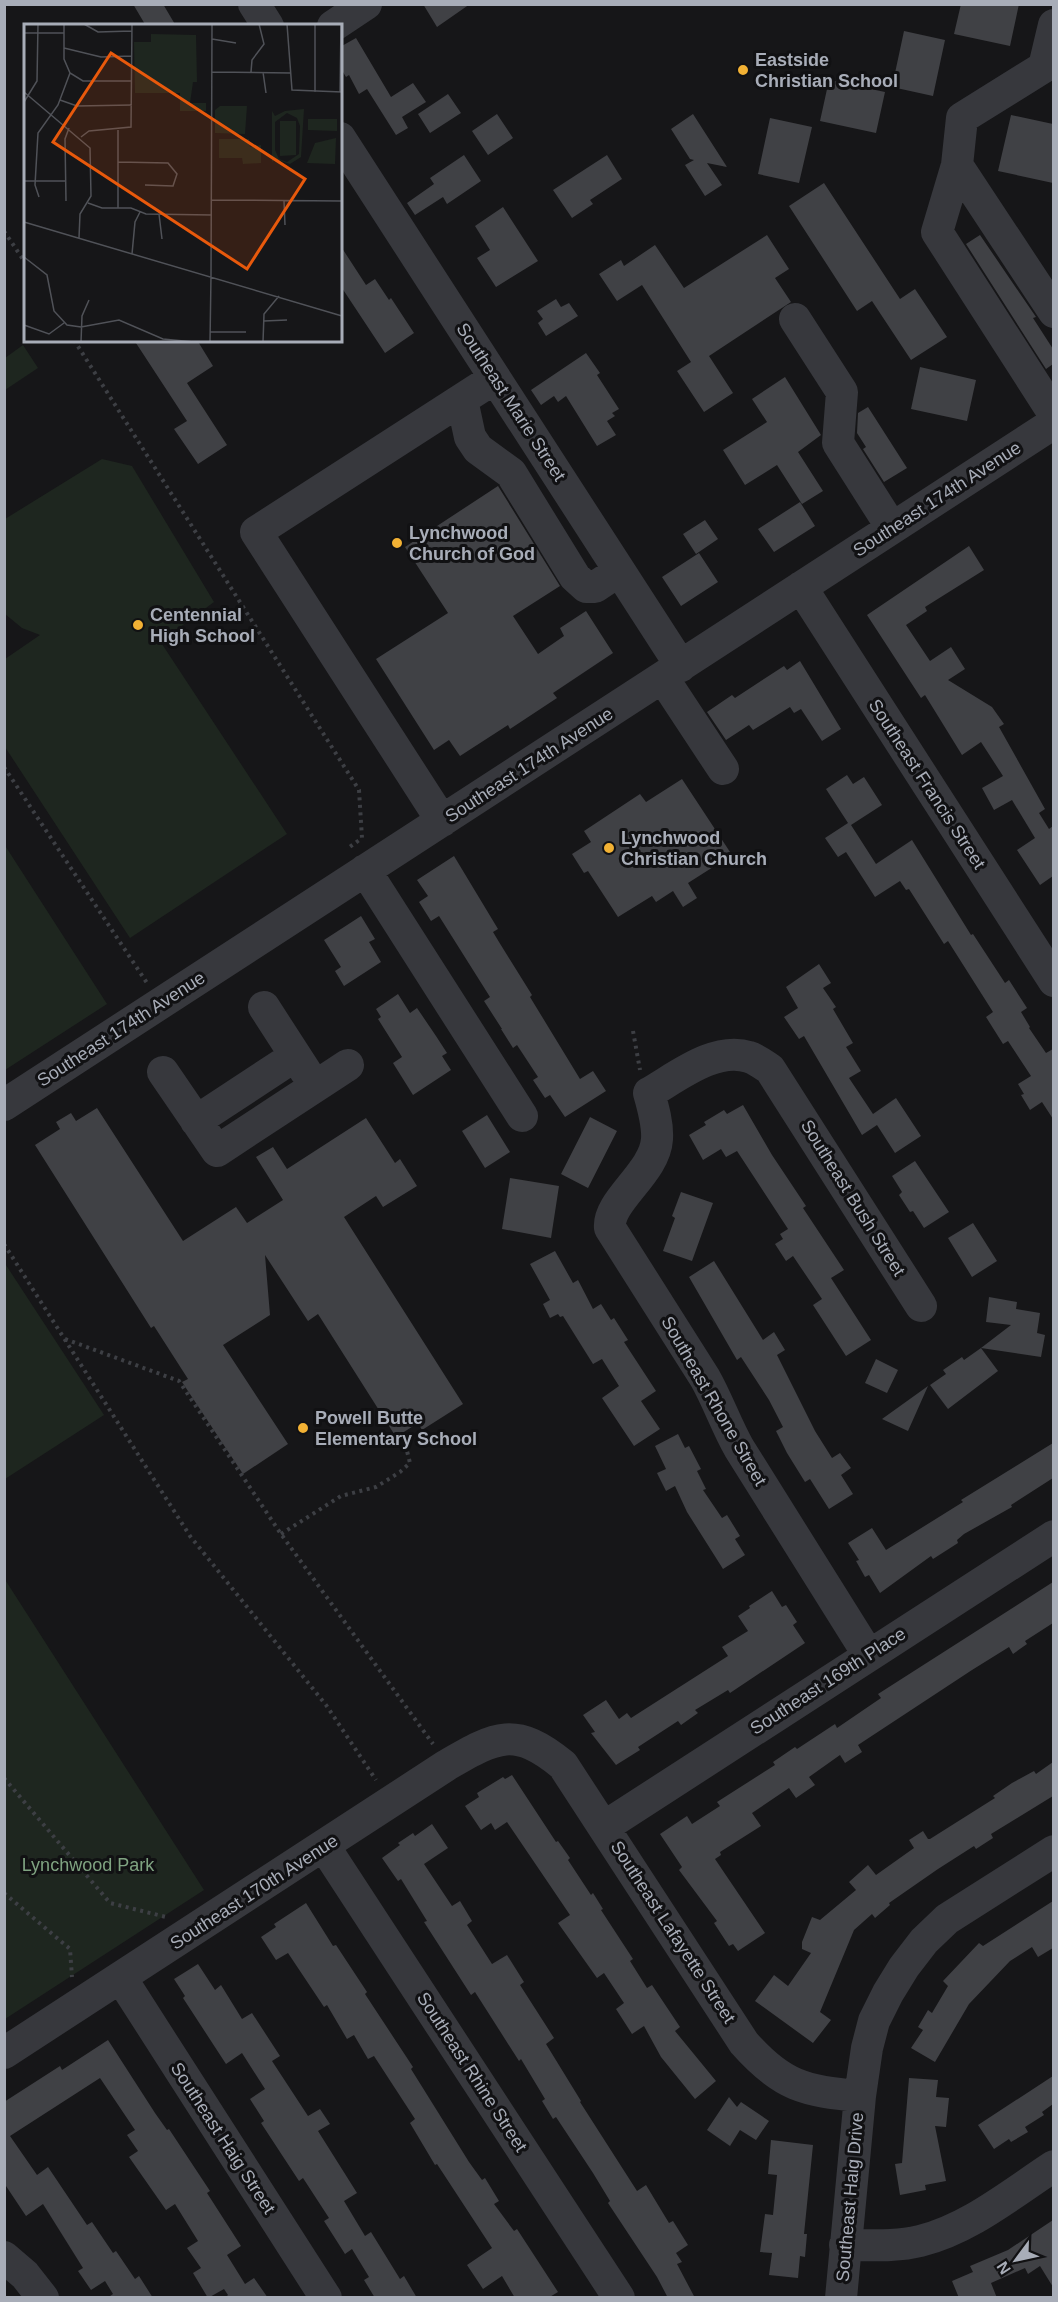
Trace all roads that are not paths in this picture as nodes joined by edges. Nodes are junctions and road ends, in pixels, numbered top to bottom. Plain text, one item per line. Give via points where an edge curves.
1 (254, 4) edge
2 (366, 4) edge
3 (267, 24) edge
4 (336, 24) edge
5 (1053, 25) edge
6 (342, 141) edge
7 (957, 165) junction
8 (1053, 312) edge
9 (795, 319) dead end
10 (495, 378) junction
11 (462, 399) junction
12 (1053, 414) edge
13 (1053, 423) edge
14 (892, 528) junction
15 (619, 571) junction
16 (801, 587) junction
17 (672, 672) junction
18 (723, 769) dead end
19 (442, 821) junction
20 (354, 861) junction
21 (1053, 981) edge
22 (264, 1007) dead end
23 (295, 1056) junction
24 (348, 1065) dead end
25 (163, 1072) dead end
26 (315, 1086) junction
27 (785, 1091) joint
28 (4, 1105) edge
29 (522, 1116) dead end
30 (196, 1121) junction
31 (921, 1306) dead end
32 (1053, 1536) edge
33 (868, 1654) junction
34 (507, 1740) joint
35 (604, 1827) junction
36 (324, 1846) junction
37 (1053, 1851) edge
38 (121, 1978) junction
39 (4, 2053) edge
40 (860, 2096) junction
41 (1053, 2166) edge
42 (845, 2245) junction
43 (4, 2257) edge
44 (44, 2298) edge
45 (326, 2298) edge
46 (619, 2298) edge
47 (841, 2298) edge

1 - 3 street
2 - 4 street
5 - 7 street via 1044,67 962,118
6 - 10 street, Southeast Marie Street
7 - 8 street
7 - 12 street via 937,232
9 - 14 street via 842,392 838,442
10 - 11 street
10 - 15 street, Southeast Marie Street
11 - 15 street via 470,437 478,449 511,473 575,576 586,587 595,587
11 - 19 street via 256,532
13 - 14 street, Southeast 174th Avenue
14 - 16 street, Southeast 174th Avenue
15 - 17 street, Southeast Marie Street
16 - 17 street, Southeast 174th Avenue
16 - 21 street, Southeast Francis Street
17 - 18 street, Southeast Marie Street
17 - 19 street, Southeast 174th Avenue
19 - 20 street, Southeast 174th Avenue
20 - 28 street, Southeast 174th Avenue
20 - 29 street
22 - 23 street
23 - 26 street
23 - 30 street
24 - 26 street
25 - 30 street
26 - 30 street via 217,1151
27 - 31 street, Southeast Bush Street
27 - 33 street, Southeast Rhone Street via 770,1069 750,1057 726,1055 703,1062 649,1093 657,1139 654,1153 646,1170 619,1203 609,1221 610,1228 705,1378 738,1448
32 - 33 street, Southeast 169th Place
33 - 35 street, Southeast 169th Place
34 - 35 street, Southeast Lafayette Street via 524,1740 564,1765
34 - 36 street, Southeast 170th Avenue via 482,1745 447,1765
35 - 40 street, Southeast Lafayette Street via 744,2043 765,2066 781,2078 821,2092
36 - 38 street, Southeast 170th Avenue
36 - 46 street, Southeast Rhine Street
37 - 40 street, Southeast Haig Drive via 947,1919 924,1941 888,1992 874,2021
38 - 39 street, Southeast 170th Avenue
38 - 45 street, Southeast Haig Street
40 - 42 street, Southeast Haig Drive
41 - 42 street via 962,2226 940,2235 894,2245
42 - 47 street, Southeast Haig Drive
43 - 44 street

